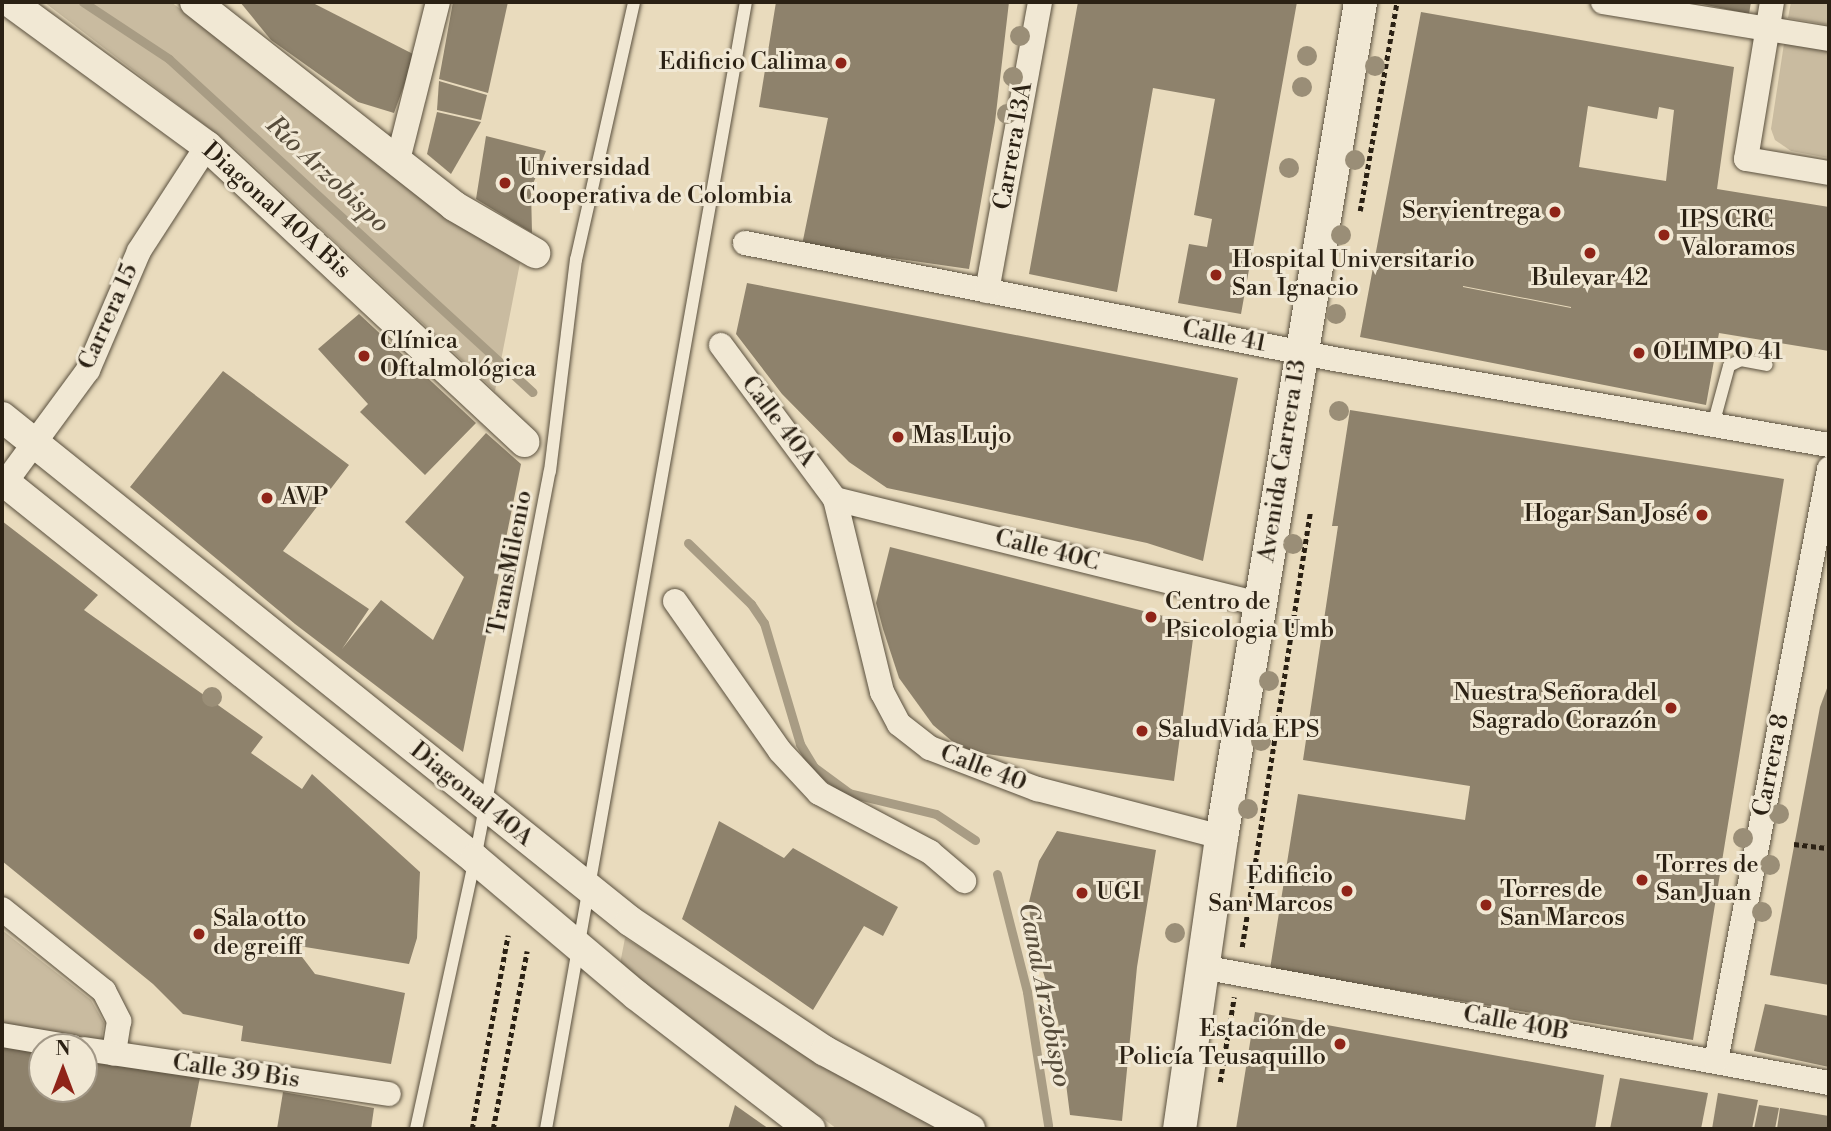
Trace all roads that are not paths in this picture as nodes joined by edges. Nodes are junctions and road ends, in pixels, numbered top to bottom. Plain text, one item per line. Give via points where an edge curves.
1 (10, 2) edge
2 (195, 2) edge
3 (438, 2) edge
4 (634, 2) edge
5 (746, 2) edge
6 (1040, 2) edge
7 (1360, 2) edge
8 (1603, 2) edge
9 (1772, 2) edge
10 (1768, 29) junction
11 (1829, 39) edge
12 (207, 146) junction
13 (398, 160) junction
14 (1829, 173) edge
15 (745, 243) dead end
16 (535, 253) dead end
17 (987, 291) junction
18 (721, 345) dead end
19 (1301, 352) junction
20 (1767, 365) dead end
21 (2, 417) edge
22 (1713, 425) junction
23 (524, 442) dead end
24 (35, 444) junction
25 (1829, 445) edge
26 (1829, 469) edge
27 (3, 481) edge
28 (835, 499) junction
29 (676, 601) dead end
30 (1260, 604) junction
31 (484, 806) junction
32 (1221, 837) junction
33 (475, 859) junction
34 (964, 881) dead end
35 (586, 888) junction
36 (2, 909) edge
37 (576, 943) junction
38 (1202, 967) junction
39 (2, 1035) edge
40 (28, 1039) edge
41 (98, 1051) edge
42 (114, 1054) junction
43 (1716, 1061) junction
44 (1829, 1083) edge
45 (389, 1094) dead end
46 (416, 1129) edge
47 (546, 1129) edge
48 (810, 1129) edge
49 (970, 1129) edge
50 (1179, 1129) edge

1 - 12 street, Diagonal 40A Bis
2 - 13 street
3 - 13 street
4 - 31 lane, TransMilenio via 576,260 550,471
5 - 35 lane
6 - 17 street, Carrera 13A
7 - 19 main road, Avenida Carrera 13
8 - 10 street
9 - 10 street
10 - 11 street
10 - 14 street via 1746,159
12 - 23 street, Diagonal 40A Bis
12 - 24 street, Carrera 15 via 139,251 88,370
13 - 16 street via 474,220
15 - 17 street, Calle 41
17 - 19 street, Calle 41
18 - 28 street, Calle 40A
19 - 22 street, Calle 41
19 - 30 main road, Avenida Carrera 13
20 - 22 lane via 1741,360 1729,366
21 - 24 street, Diagonal 40A
22 - 25 street, Calle 41
24 - 27 street, Carrera 15
24 - 31 street, Diagonal 40A
26 - 43 street, Carrera 8
27 - 33 street, Diagonal 40A
28 - 30 street, Calle 40C
28 - 32 street, Calle 40 via 882,692 899,724 930,748 1037,789
29 - 34 street via 780,751 819,793 930,852
30 - 32 main road, Avenida Carrera 13
31 - 33 lane, TransMilenio
31 - 35 street, Diagonal 40A
32 - 38 main road, Avenida Carrera 13
33 - 37 street, Diagonal 40A
33 - 46 lane, TransMilenio
35 - 37 lane
35 - 49 street, Diagonal 40A via 825,1051
36 - 42 street via 104,991 119,1021
37 - 47 lane
37 - 48 street, Diagonal 40A
38 - 43 street, Calle 40B
38 - 50 main road, Avenida Carrera 13
39 - 40 street
41 - 42 street, Calle 39 Bis
42 - 45 street, Calle 39 Bis
43 - 44 street, Calle 40B

